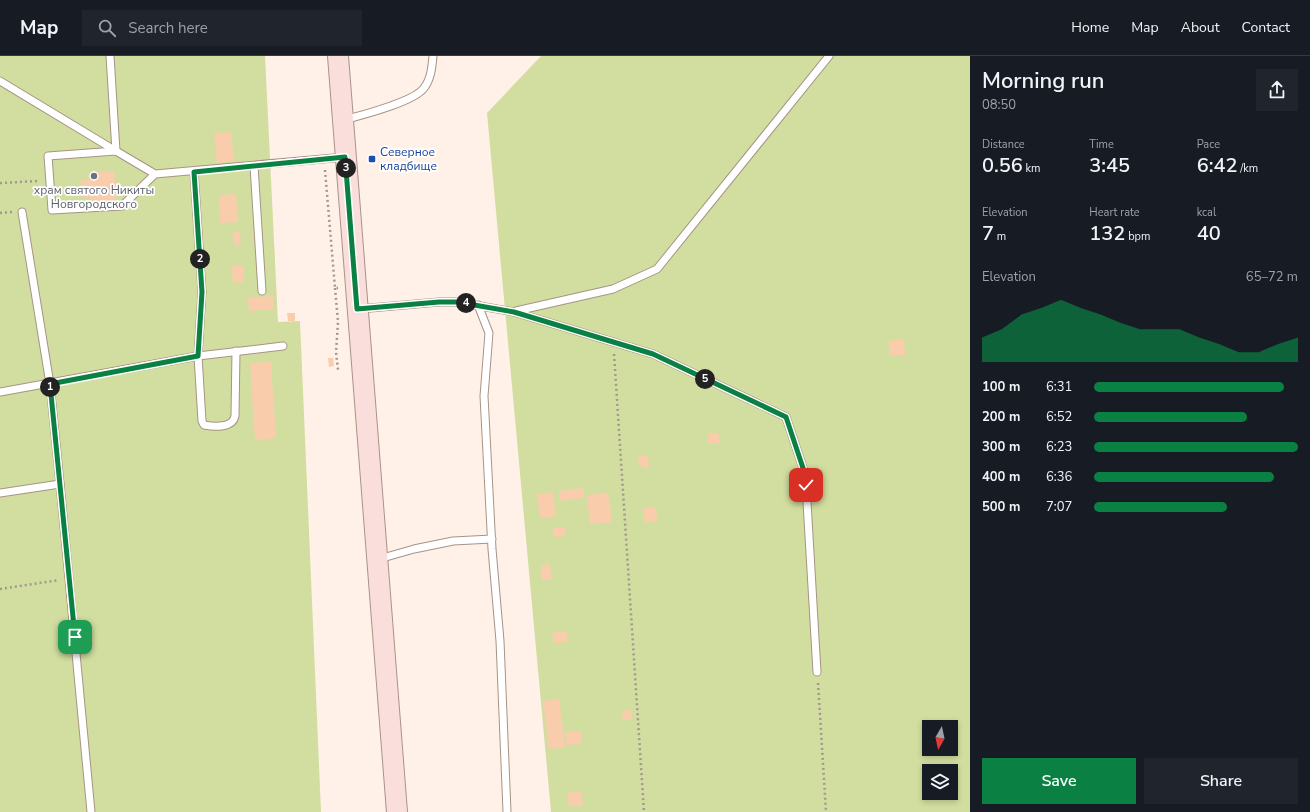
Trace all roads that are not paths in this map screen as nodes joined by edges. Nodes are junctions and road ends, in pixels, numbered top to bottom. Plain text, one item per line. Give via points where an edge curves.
1 (110, 56) edge
2 (338, 56) edge
3 (434, 56) edge
4 (829, 56) edge
5 (0, 81) edge
6 (342, 120) junction
7 (116, 151) junction
8 (345, 157) junction
9 (254, 166) junction
10 (194, 172) junction
11 (155, 174) junction
12 (22, 212) dead end
13 (262, 291) dead end
14 (478, 305) junction
15 (357, 309) junction
16 (514, 312) junction
17 (283, 346) dead end
18 (236, 351) junction
19 (198, 356) junction
20 (50, 384) junction
21 (0, 392) edge
22 (60, 484) junction
23 (0, 493) edge
24 (492, 539) junction
25 (376, 560) junction
26 (817, 672) road end
27 (91, 812) edge
28 (397, 812) edge
29 (507, 812) edge

1 - 7 lane
2 - 6 main road
3 - 6 lane via 428,83 417,95
4 - 16 lane via 657,269 613,289
5 - 7 lane
6 - 8 main road
7 - 11 lane
7 - 11 lane via 48,156 52,210 122,206
8 - 9 lane
8 - 15 main road
9 - 10 lane
9 - 13 lane
10 - 11 lane
10 - 19 lane via 202,292
12 - 20 lane
14 - 15 lane via 439,302
14 - 16 lane
14 - 24 lane via 489,332 484,396
15 - 25 main road
16 - 26 lane via 653,354 786,417 804,471 806,485
17 - 18 lane
18 - 19 lane
18 - 19 lane via 235,416 232,424 226,425 204,426
19 - 20 lane
20 - 21 lane
20 - 22 lane
22 - 23 lane
22 - 27 lane
24 - 25 lane via 453,541
24 - 29 lane via 500,641
25 - 28 main road

